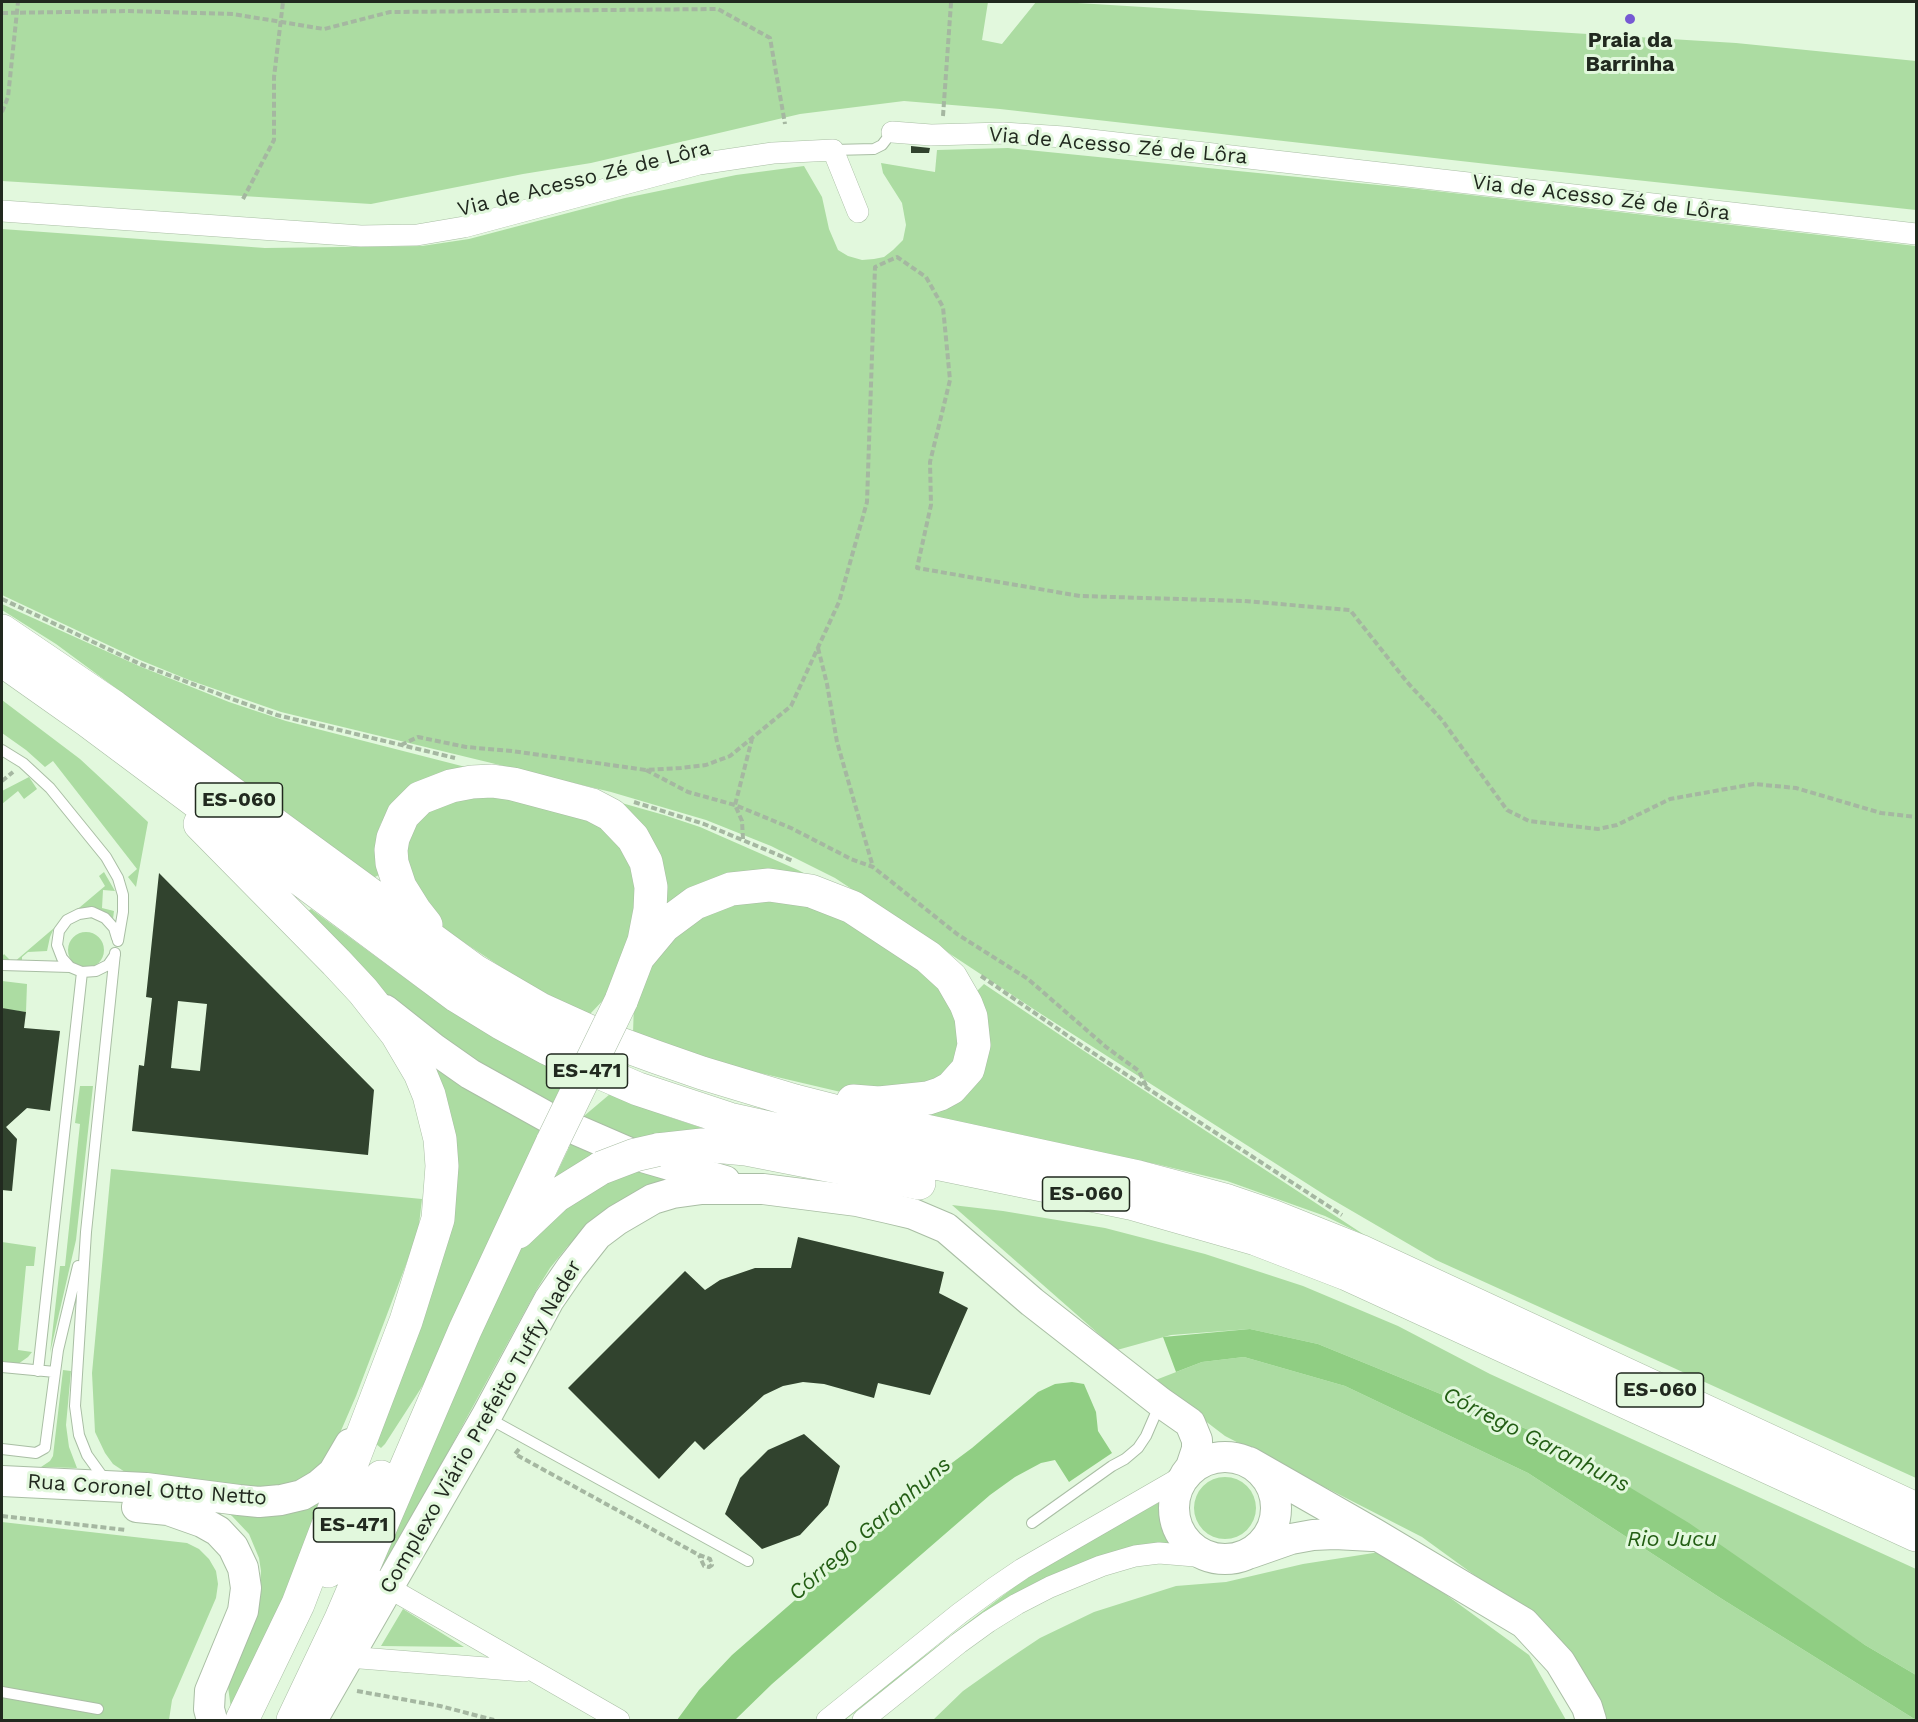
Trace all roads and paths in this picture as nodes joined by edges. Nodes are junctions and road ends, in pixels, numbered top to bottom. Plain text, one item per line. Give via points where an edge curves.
1 (18, 2) edge
2 (283, 2) edge
3 (951, 3) edge
4 (17, 12) junction
5 (2, 13) edge
6 (280, 22) junction
7 (2, 112) edge
8 (785, 124) dead end
9 (892, 132) joint
10 (942, 134) junction
11 (833, 150) junction
12 (243, 199) dead end
13 (2, 211) edge
14 (858, 212) dead end
15 (1917, 234) edge
16 (2, 631) edge
17 (818, 648) junction
18 (2, 660) edge
19 (752, 739) junction
20 (401, 745) dead end
21 (124, 748) junction
22 (2, 750) edge
23 (646, 770) junction
24 (735, 804) junction
25 (1917, 816) edge
26 (743, 839) dead end
27 (873, 867) junction
28 (639, 956) junction
29 (2, 965) edge
30 (70, 967) junction
31 (475, 971) junction
32 (82, 972) junction
33 (363, 991) junction
34 (746, 1086) junction
35 (1148, 1088) dead end
36 (763, 1189) junction
37 (86, 1232) junction
38 (496, 1262) junction
39 (1389, 1295) junction
40 (406, 1321) junction
41 (465, 1330) junction
42 (2, 1367) edge
43 (38, 1371) junction
44 (55, 1371) junction
45 (1160, 1402) junction
46 (486, 1417) junction
47 (525, 1438) junction
48 (2, 1449) edge
49 (1249, 1462) junction
50 (1185, 1475) junction
51 (2, 1480) edge
52 (110, 1485) junction
53 (2, 1490) edge
54 (1917, 1509) edge
55 (2, 1516) edge
56 (1032, 1523) dead end
57 (130, 1530) dead end
58 (1917, 1535) edge
59 (1380, 1537) junction
60 (1248, 1554) junction
61 (699, 1555) dead end
62 (1207, 1557) junction
63 (748, 1561) dead end
64 (361, 1571) junction
65 (388, 1587) junction
66 (348, 1657) junction
67 (531, 1671) junction
68 (352, 1690) dead end
69 (2, 1692) edge
70 (98, 1709) dead end
71 (212, 1720) edge
72 (243, 1720) edge
73 (293, 1720) edge
74 (312, 1720) edge
75 (494, 1720) edge
76 (619, 1720) edge
77 (827, 1720) edge
78 (863, 1720) edge
79 (1591, 1720) edge

1 - 4 path
2 - 6 path
3 - 10 path
4 - 5 path
4 - 6 path via 233,14
4 - 7 path via 8,97
6 - 8 path via 324,29 390,12 718,9 770,38
6 - 12 path via 274,77 274,140
9 - 10 street, Via de Acesso Zé de Lôra
9 - 11 lane via 874,149
10 - 15 street, Via de Acesso Zé de Lôra via 1064,137
11 - 13 street, Via de Acesso Zé de Lôra via 773,153 699,164 464,227 417,235 361,236
11 - 14 street
16 - 31 main road, ES-060 via 114,707
17 - 19 path via 791,706
17 - 25 path via 839,602 867,502 875,267 897,257 926,277 944,307 950,381 930,462 931,505 917,568 1080,596 1244,601 1350,610 1442,720 1507,810 1529,821 1598,829 1617,825 1670,800 1754,784 1796,788 1881,813
17 - 27 path via 837,742
18 - 21 main road, ES-060
19 - 23 path via 730,756 706,765
19 - 24 path
20 - 23 path via 418,737 466,747
21 - 33 main road
21 - 39 main road, ES-060 via 457,996 594,1070 729,1119 1183,1217 1302,1256
22 - 30 lane via 50,788 106,857 118,878 123,895 118,941 114,927 92,912 67,920 57,945
23 - 24 path via 688,792
24 - 26 path via 742,821
24 - 27 path
27 - 35 path via 957,934 1028,978 1139,1071
28 - 31 main road via 648,926 651,887 641,851 623,826 602,809 581,801 513,784 472,782 431,792 411,806 397,826 391,850 395,875 415,911
28 - 34 main road via 664,926 695,903 750,886 790,887 822,894 852,907 928,957 951,978 971,1017 974,1044 970,1063 960,1079 940,1094 904,1101 863,1102
28 - 38 main road, Complexo Viário Prefeito Tuffy Nader / ES-471, bridge
29 - 30 lane
30 - 32 lane
31 - 34 main road, ES-060 via 540,1009 604,1038
32 - 37 lane via 96,971 116,953
32 - 43 lane
33 - 36 main road via 460,1067 549,1118 632,1154
33 - 40 main road via 397,1034 420,1073 440,1139 438,1219
34 - 54 main road, ES-060 via 842,1113 1150,1180 1272,1216 1360,1251
36 - 45 main road, Complexo Viário Prefeito Tuffy Nader via 857,1201 913,1214 948,1230
36 - 46 main road, Complexo Viário Prefeito Tuffy Nader via 673,1193 634,1209 597,1235 549,1300
37 - 44 lane
37 - 52 lane via 75,1406 79,1435 87,1455
38 - 39 main road, bridge via 538,1210 574,1183 635,1155 702,1146 746,1149 1281,1256
38 - 41 main road, Complexo Viário Prefeito Tuffy Nader / ES-471
39 - 58 main road, ES-060
40 - 52 main road, Rua Coronel Otto Netto via 345,1455 333,1473 302,1495 259,1502
40 - 72 main road via 298,1604
41 - 64 main road, Complexo Viário Prefeito Tuffy Nader / ES-471
41 - 72 main road, Complexo Viário Prefeito Tuffy Nader / ES-471
42 - 43 lane
43 - 44 lane
44 - 48 lane via 45,1448 36,1453
45 - 50 main road, Complexo Viário Prefeito Tuffy Nader via 1190,1423 1197,1440 1191,1467
45 - 56 lane via 1138,1448
46 - 47 lane
46 - 65 main road, Complexo Viário Prefeito Tuffy Nader
47 - 61 path via 515,1454
47 - 63 lane
49 - 50 main road via 1221,1456 1208,1459
49 - 59 main road
49 - 60 main road via 1269,1482 1276,1509 1268,1536
50 - 62 main road via 1177,1487 1173,1515 1184,1540
50 - 77 street via 994,1588
51 - 52 main road, Rua Coronel Otto Netto
53 - 71 main road, Rua Coronel Otto Netto via 168,1510 218,1531 233,1547 243,1568 246,1588 243,1611 210,1691
55 - 57 path, Rua Coronel Otto Netto
59 - 60 main road via 1313,1535
59 - 79 main road via 1524,1623 1560,1662
60 - 62 main road via 1235,1559
62 - 78 street via 1167,1553 1135,1556 1050,1587 978,1629
64 - 65 street
64 - 73 main road, Complexo Viário Prefeito Tuffy Nader / ES-471
65 - 66 main road, Complexo Viário Prefeito Tuffy Nader
65 - 67 street
66 - 67 street
66 - 74 main road, Complexo Viário Prefeito Tuffy Nader
67 - 76 street
68 - 75 path
69 - 70 lane

